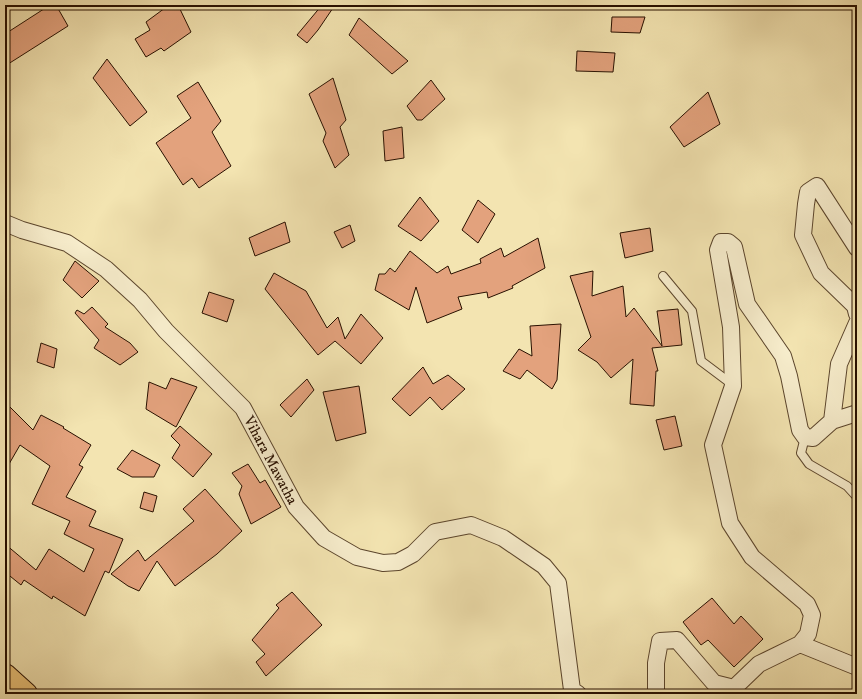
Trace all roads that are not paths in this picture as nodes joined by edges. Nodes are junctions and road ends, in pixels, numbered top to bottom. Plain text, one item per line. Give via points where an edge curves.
1 (5, 223) edge
2 (857, 248) edge
3 (663, 276) dead end
4 (857, 314) edge
5 (857, 323) edge
6 (733, 386) junction
7 (857, 413) edge
8 (832, 421) junction
9 (805, 438) junction
10 (857, 497) edge
11 (800, 644) junction
12 (857, 667) edge
13 (5, 675) edge
14 (26, 694) edge
15 (578, 694) edge
16 (656, 694) edge

1 - 15 street, Vihara Mawatha via 67,242 106,269 140,300 166,331 243,408 296,507 324,538 357,557 398,562 413,554 435,532 471,525 502,538 544,566 558,583 572,690
2 - 4 street via 817,186 808,192 803,235 821,273 855,306
3 - 6 lane via 692,311 701,361
5 - 8 street via 839,364
6 - 9 street via 731,327 718,250 721,242 728,242 734,247 747,304 783,356 800,430
6 - 11 street via 713,445 730,523 752,557 807,604 812,615 808,634
7 - 8 street
8 - 9 street via 813,438
9 - 10 lane via 801,453 809,464 848,486
11 - 12 street
11 - 16 street via 759,664 734,688 714,682 677,640 660,641 656,663
13 - 14 main road

